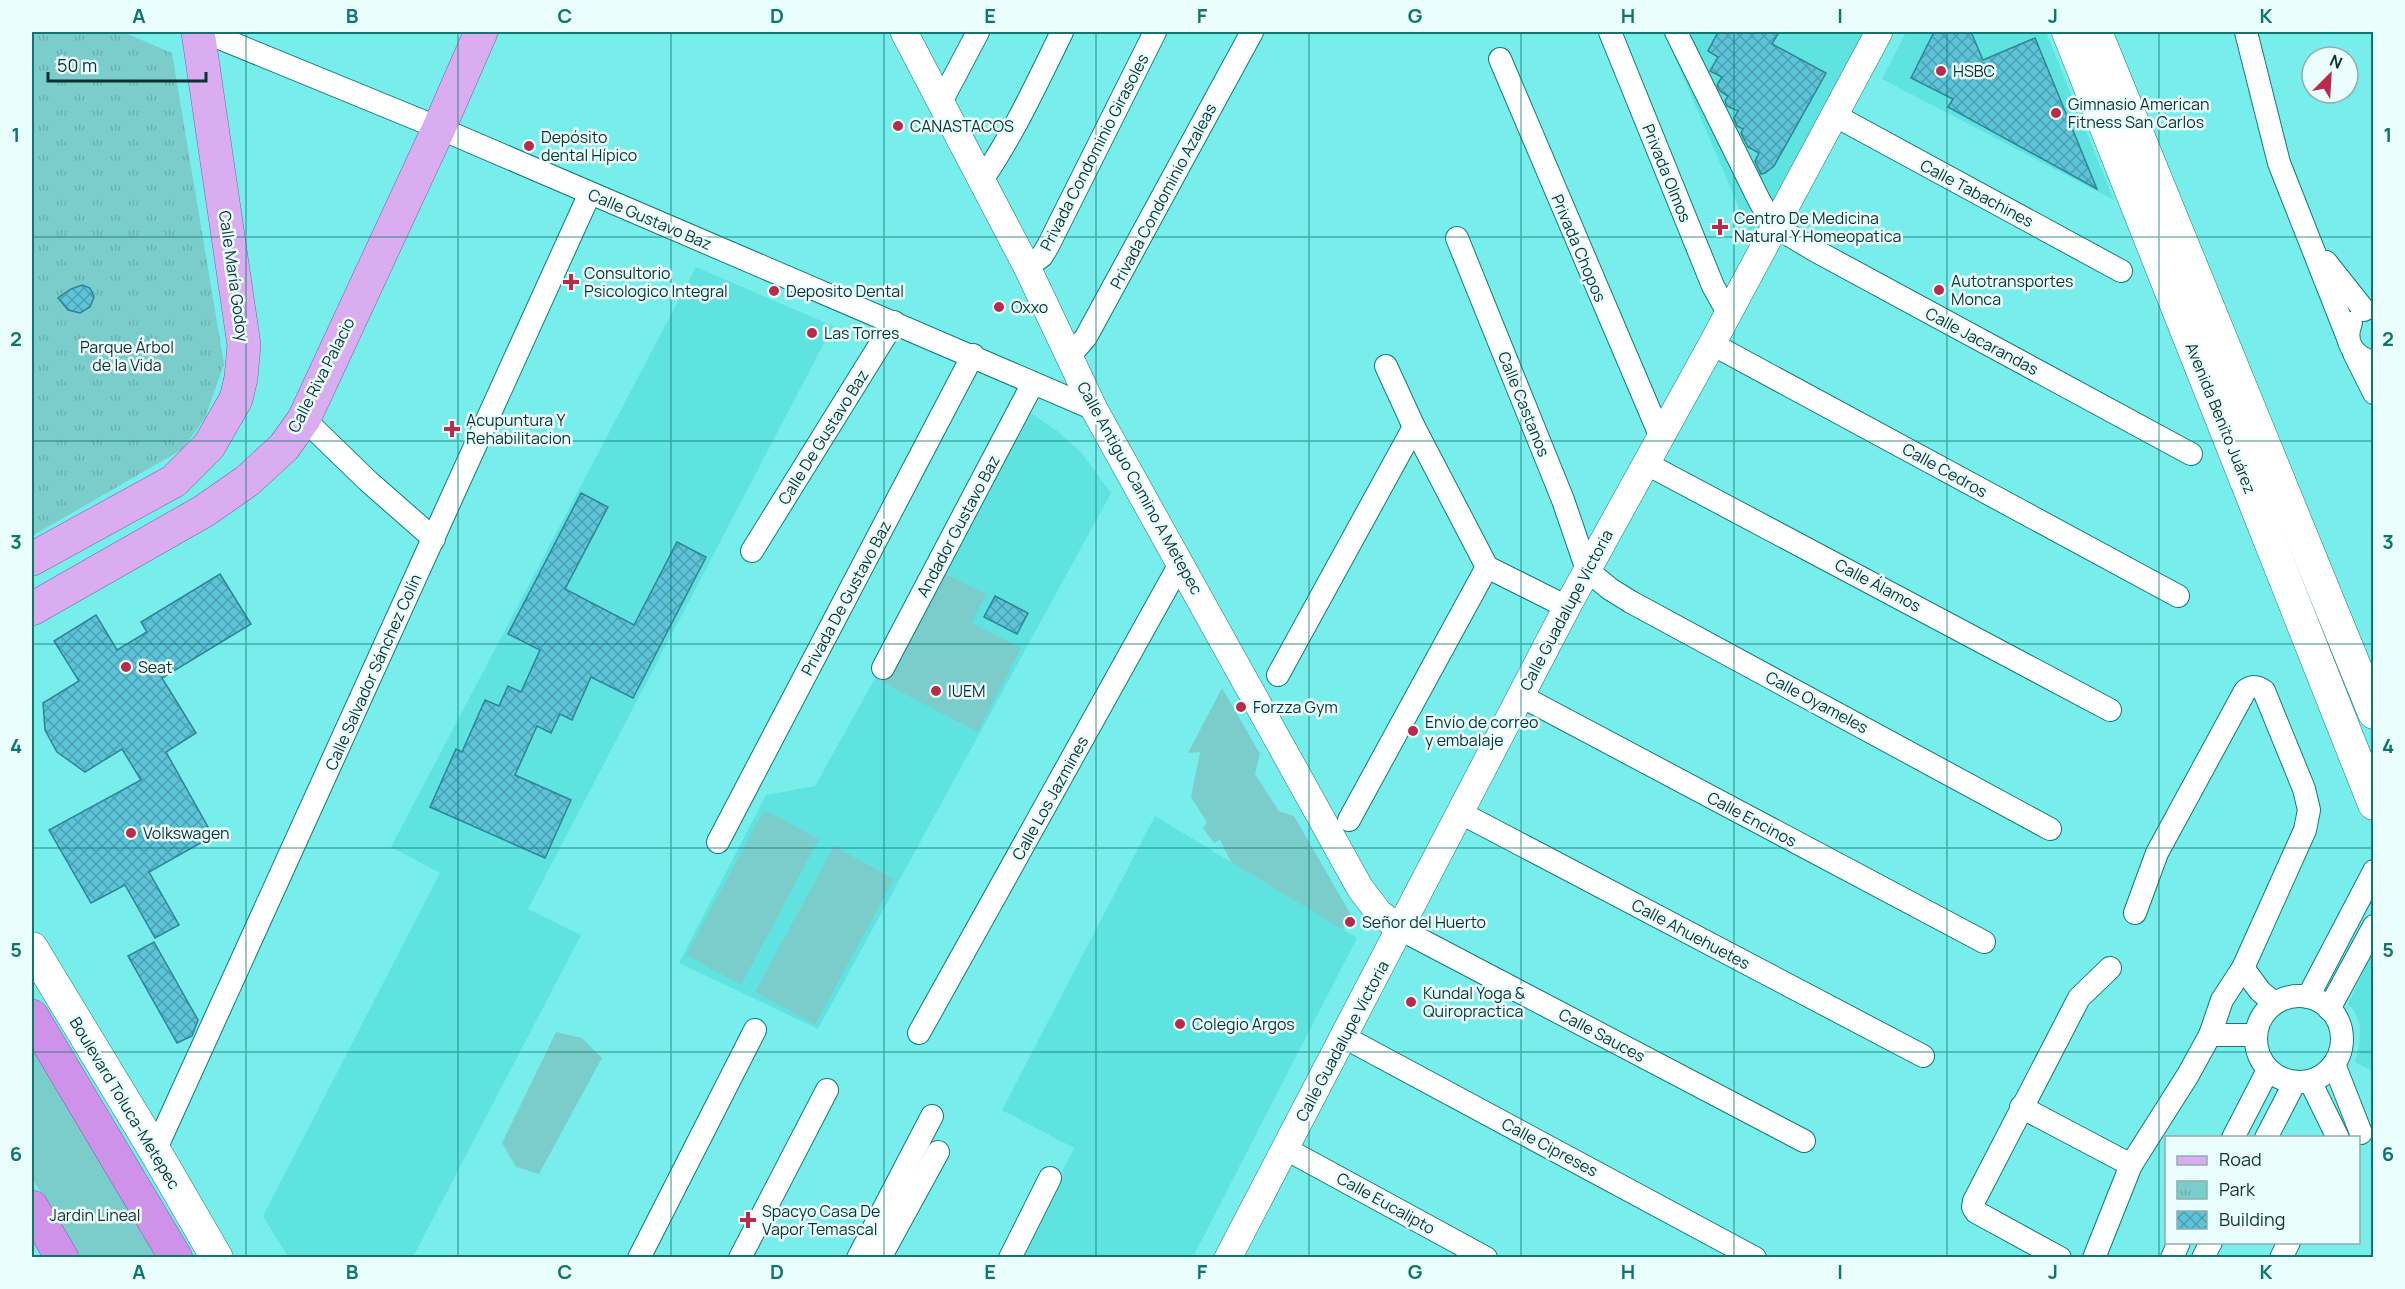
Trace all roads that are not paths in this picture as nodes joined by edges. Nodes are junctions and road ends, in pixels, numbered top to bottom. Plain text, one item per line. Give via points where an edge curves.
1 (198, 32) edge
2 (205, 32) edge
3 (481, 32) edge
4 (904, 32) edge
5 (978, 32) edge
6 (1062, 32) edge
7 (1155, 32) edge
8 (1252, 32) edge
9 (1610, 32) edge
10 (1676, 32) edge
11 (1879, 32) edge
12 (2068, 32) edge
13 (2096, 32) edge
14 (2246, 32) edge
15 (1500, 59) dead end
16 (941, 102) junction
17 (1834, 114) junction
18 (439, 128) junction
19 (982, 180) junction
20 (590, 193) junction
21 (1774, 226) junction
22 (1456, 238) dead end
23 (2310, 242) junction
24 (1027, 267) junction
25 (2121, 271) dead end
26 (2369, 309) edge
27 (1728, 313) junction
28 (894, 322) junction
29 (1712, 344) junction
30 (2358, 351) edge
31 (973, 355) junction
32 (1069, 357) junction
33 (1386, 366) dead end
34 (1033, 383) junction
35 (2373, 393) edge
36 (1095, 409) junction
37 (304, 418) junction
38 (1414, 428) junction
39 (1660, 435) junction
40 (2192, 454) dead end
41 (1645, 463) junction
42 (434, 539) junction
43 (752, 551) dead end
44 (32, 559) edge
45 (1181, 562) junction
46 (1487, 567) junction
47 (1587, 570) junction
48 (2178, 596) dead end
49 (1567, 607) junction
50 (32, 609) edge
51 (883, 668) dead end
52 (1278, 675) dead end
53 (1521, 696) junction
54 (2110, 710) dead end
55 (2373, 713) edge
56 (2373, 804) edge
57 (1459, 812) junction
58 (1349, 820) dead end
59 (2050, 829) dead end
60 (718, 842) dead end
61 (2373, 871) edge
62 (2135, 913) dead end
63 (2373, 926) edge
64 (1401, 929) junction
65 (1984, 942) dead end
66 (32, 948) edge
67 (2110, 968) dead end
68 (2243, 968) junction
69 (2308, 997) junction
70 (2274, 1003) junction
71 (2329, 1009) junction
72 (32, 1016) edge
73 (755, 1030) dead end
74 (919, 1033) dead end
75 (2210, 1035) junction
76 (2255, 1035) junction
77 (1344, 1037) junction
78 (1923, 1056) dead end
79 (2334, 1064) junction
80 (2268, 1070) junction
81 (2303, 1082) junction
82 (827, 1090) dead end
83 (2021, 1107) junction
84 (932, 1116) dead end
85 (2234, 1136) edge
86 (2267, 1136) edge
87 (2337, 1136) edge
88 (2362, 1137) edge
89 (1804, 1141) dead end
90 (1286, 1149) junction
91 (155, 1151) junction
92 (938, 1152) dead end
93 (2132, 1165) junction
94 (1050, 1178) dead end
95 (32, 1207) edge
96 (62, 1257) edge
97 (176, 1257) edge
98 (217, 1257) edge
99 (639, 1257) edge
100 (740, 1257) edge
101 (858, 1257) edge
102 (880, 1257) edge
103 (1010, 1257) edge
104 (1230, 1257) edge
105 (1486, 1257) edge
106 (1755, 1257) edge
107 (2060, 1257) edge
108 (2094, 1257) edge

1 - 44 main road, Calle María Godoy via 244,345 236,399 209,446 174,481
2 - 18 street, Calle Gustavo Baz
3 - 18 main road, Calle Riva Palacio
4 - 16 street, Calle Antiguo Camino A Metepec
5 - 16 street
6 - 19 street via 1021,117
7 - 24 street, Privada Condominio Girasoles via 1048,246
8 - 32 street, Privada Condominio Azaleas via 1086,337
9 - 27 street, Privada Olmos via 1713,286
10 - 21 street
11 - 17 street, Calle Guadalupe Victoria
12 - 56 main road, Avenida Benito Juárez
13 - 55 main road, Avenida Benito Juárez
14 - 23 street via 2279,163
15 - 39 street, Privada Chopos
16 - 19 street, Calle Antiguo Camino A Metepec
17 - 21 street, Calle Guadalupe Victoria
17 - 25 street, Calle Tabachines
18 - 20 street, Calle Gustavo Baz
18 - 37 main road, Calle Riva Palacio
19 - 24 street, Calle Antiguo Camino A Metepec
20 - 28 street, Calle Gustavo Baz
20 - 42 street, Calle Salvador Sánchez Colín
21 - 27 street, Calle Guadalupe Victoria
21 - 40 street, Calle Jacarandas
22 - 47 street, Calle Castanos via 1563,500
23 - 26 street
23 - 30 street
24 - 32 street, Calle Antiguo Camino A Metepec
26 - 30 street via 2351,321
27 - 29 street, Calle Guadalupe Victoria
28 - 31 street, Calle Gustavo Baz
28 - 43 street, Calle De Gustavo Baz
29 - 39 street, Calle Guadalupe Victoria
29 - 48 street, Calle Cedros
30 - 35 street
31 - 34 street, Calle Gustavo Baz
31 - 60 street, Privada De Gustavo Baz
32 - 36 street, Calle Antiguo Camino A Metepec
33 - 38 street
34 - 36 street, Calle Gustavo Baz
34 - 51 street, Andador Gustavo Baz
36 - 45 street, Calle Antiguo Camino A Metepec
37 - 42 street
37 - 50 main road, Calle Riva Palacio via 284,447 247,481 204,511
38 - 46 street
38 - 52 street
39 - 41 street, Calle Guadalupe Victoria
41 - 47 street, Calle Guadalupe Victoria
41 - 54 street, Calle Álamos
42 - 91 street, Calle Salvador Sánchez Colín
45 - 64 street, Calle Antiguo Camino A Metepec via 1360,888 1379,913
45 - 74 street, Calle Los Jazmines
46 - 49 street
46 - 58 street
47 - 49 street, Calle Guadalupe Victoria
47 - 59 street, Calle Oyameles via 1631,602
49 - 53 street, Calle Guadalupe Victoria
53 - 57 street, Calle Guadalupe Victoria
53 - 65 street, Calle Encinos
57 - 64 street, Calle Guadalupe Victoria
57 - 78 street, Calle Ahuehuetes
61 - 69 street
62 - 68 street via 2157,853 2245,691 2259,687 2291,756 2309,810 2305,830
63 - 71 street
64 - 77 street, Calle Guadalupe Victoria
64 - 89 street, Calle Sauces
66 - 91 main road, Boulevard Toluca-Metepec
67 - 83 street via 2079,998
68 - 70 street
68 - 75 street via 2222,1000
69 - 70 street via 2296,996
69 - 71 street
70 - 76 street via 2262,1017
71 - 79 street via 2342,1036
72 - 97 highway
73 - 99 street
75 - 76 street
75 - 93 street
76 - 80 street via 2258,1053
77 - 90 street, Calle Guadalupe Victoria
77 - 106 street, Calle Cipreses
79 - 81 street via 2324,1075
79 - 88 street
80 - 81 street via 2280,1079
80 - 85 street
81 - 86 street
81 - 87 street
82 - 100 street
83 - 93 street
83 - 107 street via 1973,1207 1982,1216
84 - 101 street
90 - 104 street, Calle Guadalupe Victoria
90 - 105 street, Calle Eucalipto
91 - 98 main road, Boulevard Toluca-Metepec
92 - 102 street
93 - 108 street
94 - 103 street
95 - 96 highway

